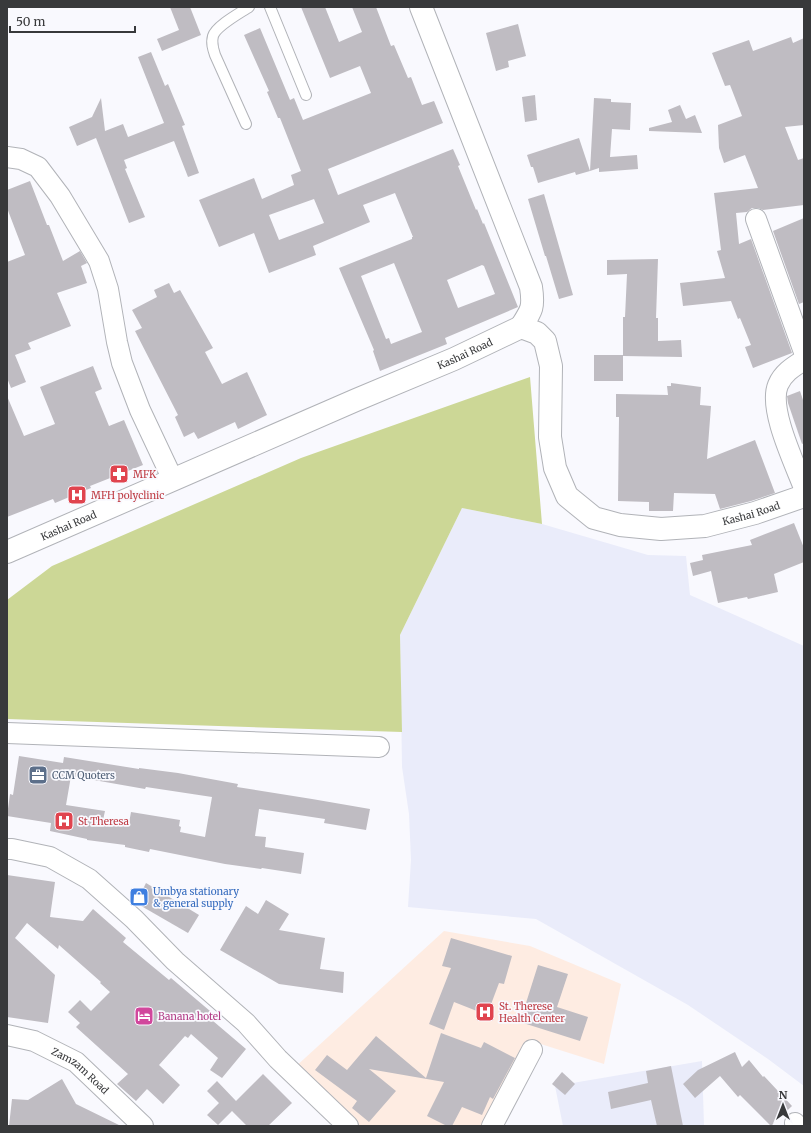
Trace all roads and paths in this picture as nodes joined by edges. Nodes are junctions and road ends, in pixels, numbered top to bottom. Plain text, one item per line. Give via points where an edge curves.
1 (249, 7) edge
2 (270, 7) edge
3 (421, 7) edge
4 (306, 95) dead end
5 (246, 124) dead end
6 (7, 157) edge
7 (756, 219) dead end
8 (521, 327) junction
9 (804, 352) edge
10 (804, 360) edge
11 (173, 480) junction
12 (804, 488) edge
13 (804, 496) edge
14 (7, 552) edge
15 (7, 733) edge
16 (379, 747) dead end
17 (7, 849) edge
18 (7, 1035) edge
19 (532, 1050) dead end
20 (143, 1126) edge
21 (348, 1126) edge
22 (492, 1126) edge

1 - 5 lane via 221,26 213,35 212,44
2 - 4 lane
3 - 8 street via 531,287 533,302 530,314
6 - 11 street via 21,158 38,167 60,196 99,261 108,289 122,363 140,410
7 - 9 street
8 - 11 street, Kashai Road via 454,359
8 - 13 street, Kashai Road via 537,333 546,341 550,366 550,437 555,468 567,496 594,518 660,529 705,526 755,513
10 - 12 street via 788,370 778,386 776,402 778,417
11 - 14 street, Kashai Road
15 - 16 street
17 - 21 street via 50,857 89,879 246,1023 278,1059
18 - 20 street, Zamzam Road via 34,1041 76,1062
19 - 22 street

